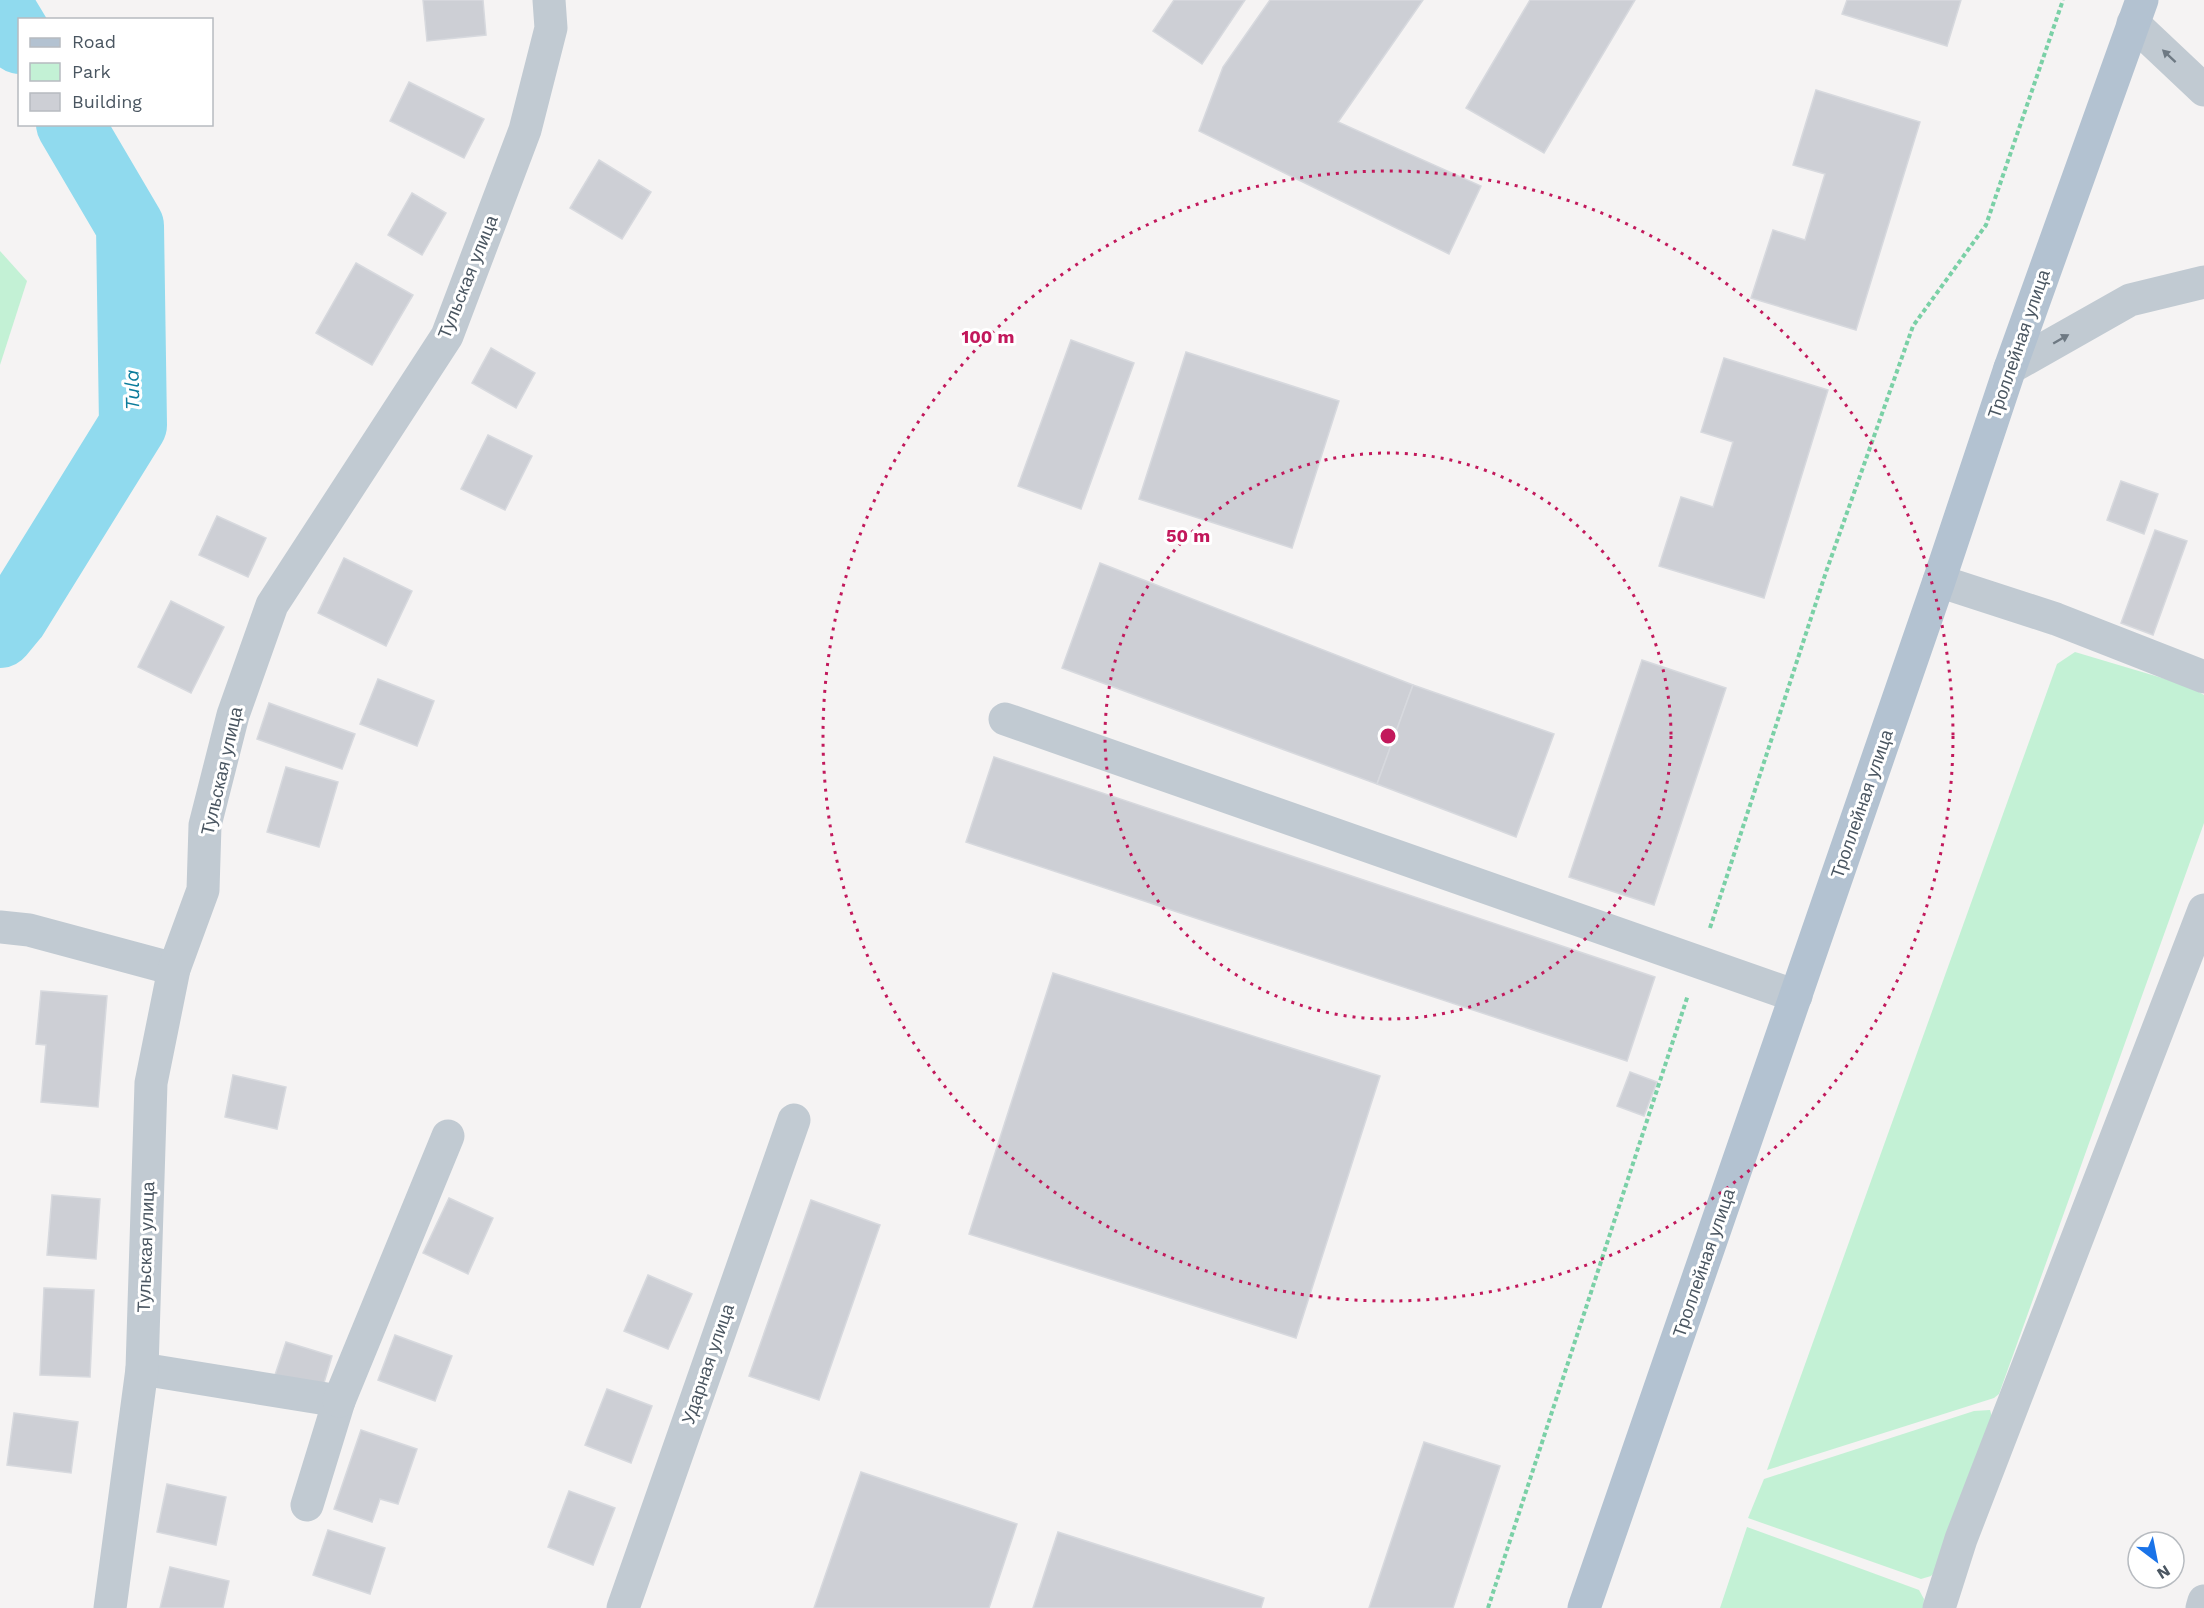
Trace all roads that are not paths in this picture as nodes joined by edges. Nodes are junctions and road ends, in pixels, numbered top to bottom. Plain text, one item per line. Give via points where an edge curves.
1 (549, 0) edge
2 (2137, 12) edge
3 (2204, 90) edge
4 (2204, 282) edge
5 (2010, 368) junction
6 (1939, 581) junction
7 (2204, 677) edge
8 (1005, 719) dead end
9 (2204, 910) edge
10 (0, 927) edge
11 (174, 969) junction
12 (1796, 996) junction
13 (794, 1120) dead end
14 (447, 1136) dead end
15 (142, 1369) junction
16 (339, 1401) junction
17 (307, 1505) dead end
18 (2204, 1601) edge
19 (111, 1608) edge
20 (623, 1608) edge
21 (1584, 1608) edge
22 (1940, 1608) edge
23 (2202, 1608) edge

1 - 11 street, Тульская улица via 551,28 525,130 447,336 272,605 233,715 205,825 203,890
3 -> 2 street
2 - 5 main road, Троллейная улица
5 -> 4 street via 2130,300
5 - 6 main road, Троллейная улица
6 - 7 street via 2056,619
6 - 12 main road, Троллейная улица
8 - 12 street
9 - 22 street via 1961,1539
10 - 11 street via 29,930
11 - 15 street, Тульская улица via 151,1083
12 - 21 main road, Троллейная улица
13 - 20 street, Ударная улица
14 - 16 street
15 - 16 street
15 - 19 street, Тульская улица
16 - 17 street
18 - 23 street

